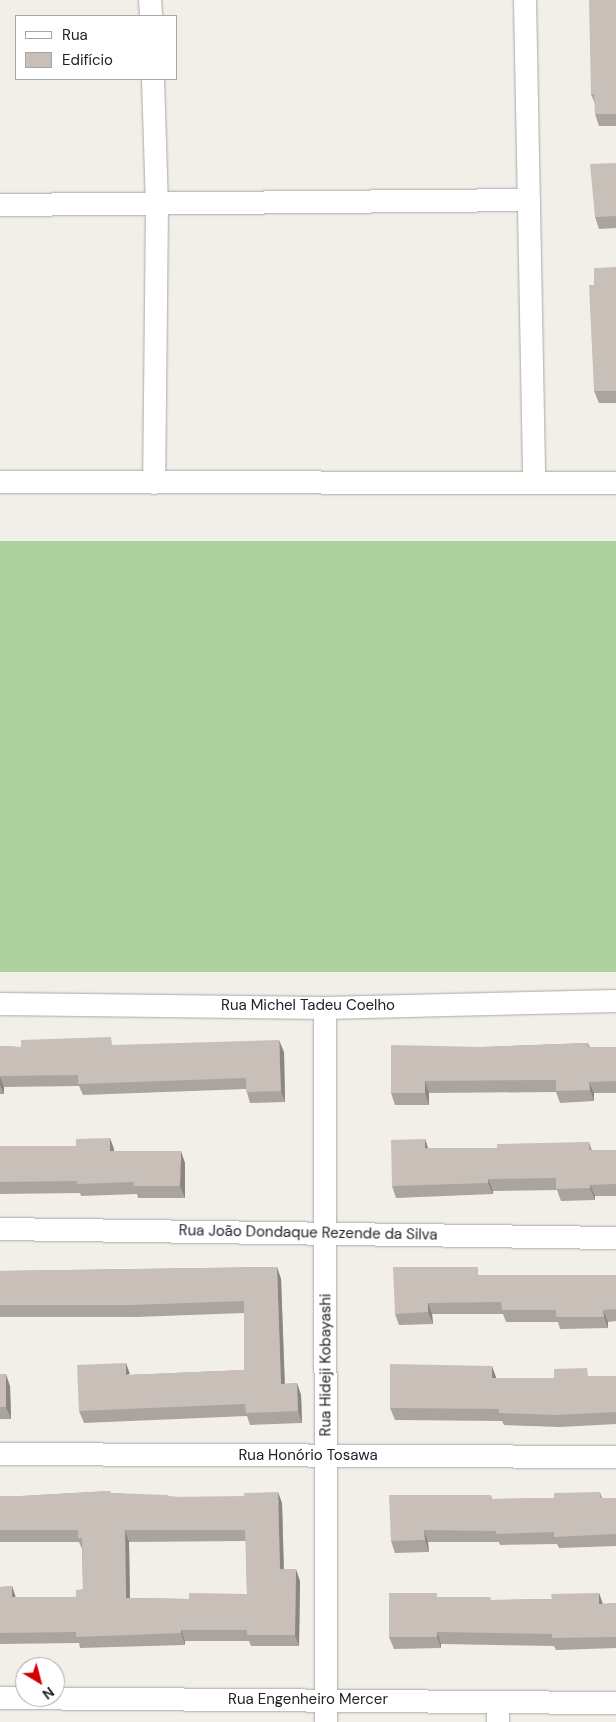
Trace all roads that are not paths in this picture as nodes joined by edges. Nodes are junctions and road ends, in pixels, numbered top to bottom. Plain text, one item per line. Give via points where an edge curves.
1 (150, 0) edge
2 (525, 0) edge
3 (151, 15) edge
4 (153, 80) edge
5 (529, 200) junction
6 (0, 205) edge
7 (157, 206) junction
8 (0, 482) edge
9 (534, 482) junction
10 (616, 482) edge
11 (154, 483) junction
12 (616, 1002) edge
13 (0, 1004) edge
14 (325, 1008) junction
15 (0, 1229) edge
16 (326, 1232) junction
17 (616, 1238) edge
18 (0, 1454) edge
19 (326, 1456) junction
20 (616, 1457) edge
21 (0, 1698) edge
22 (326, 1700) junction
23 (616, 1703) edge
24 (498, 1712) edge
25 (326, 1722) edge

1 - 3 street
2 - 5 street
4 - 7 street
5 - 7 street
5 - 9 street
6 - 7 street
7 - 11 street
8 - 11 street
9 - 10 street
9 - 11 street
12 - 14 street, Rua Michel Tadeu Coelho
13 - 14 street, Rua Michel Tadeu Coelho
14 - 16 street, Rua Hideji Kobayashi
15 - 16 street, Rua João Dondaque Rezende da Silva
16 - 17 street, Rua João Dondaque Rezende da Silva
16 - 19 street, Rua Hideji Kobayashi
18 - 19 street, Rua Honório Tosawa
19 - 20 street, Rua Honório Tosawa
19 - 22 street, Rua Hideji Kobayashi
21 - 22 street, Rua Engenheiro Mercer
22 - 24 street, Rua Engenheiro Mercer
22 - 25 street, Rua Hideji Kobayashi
23 - 24 street, Rua Engenheiro Mercer

